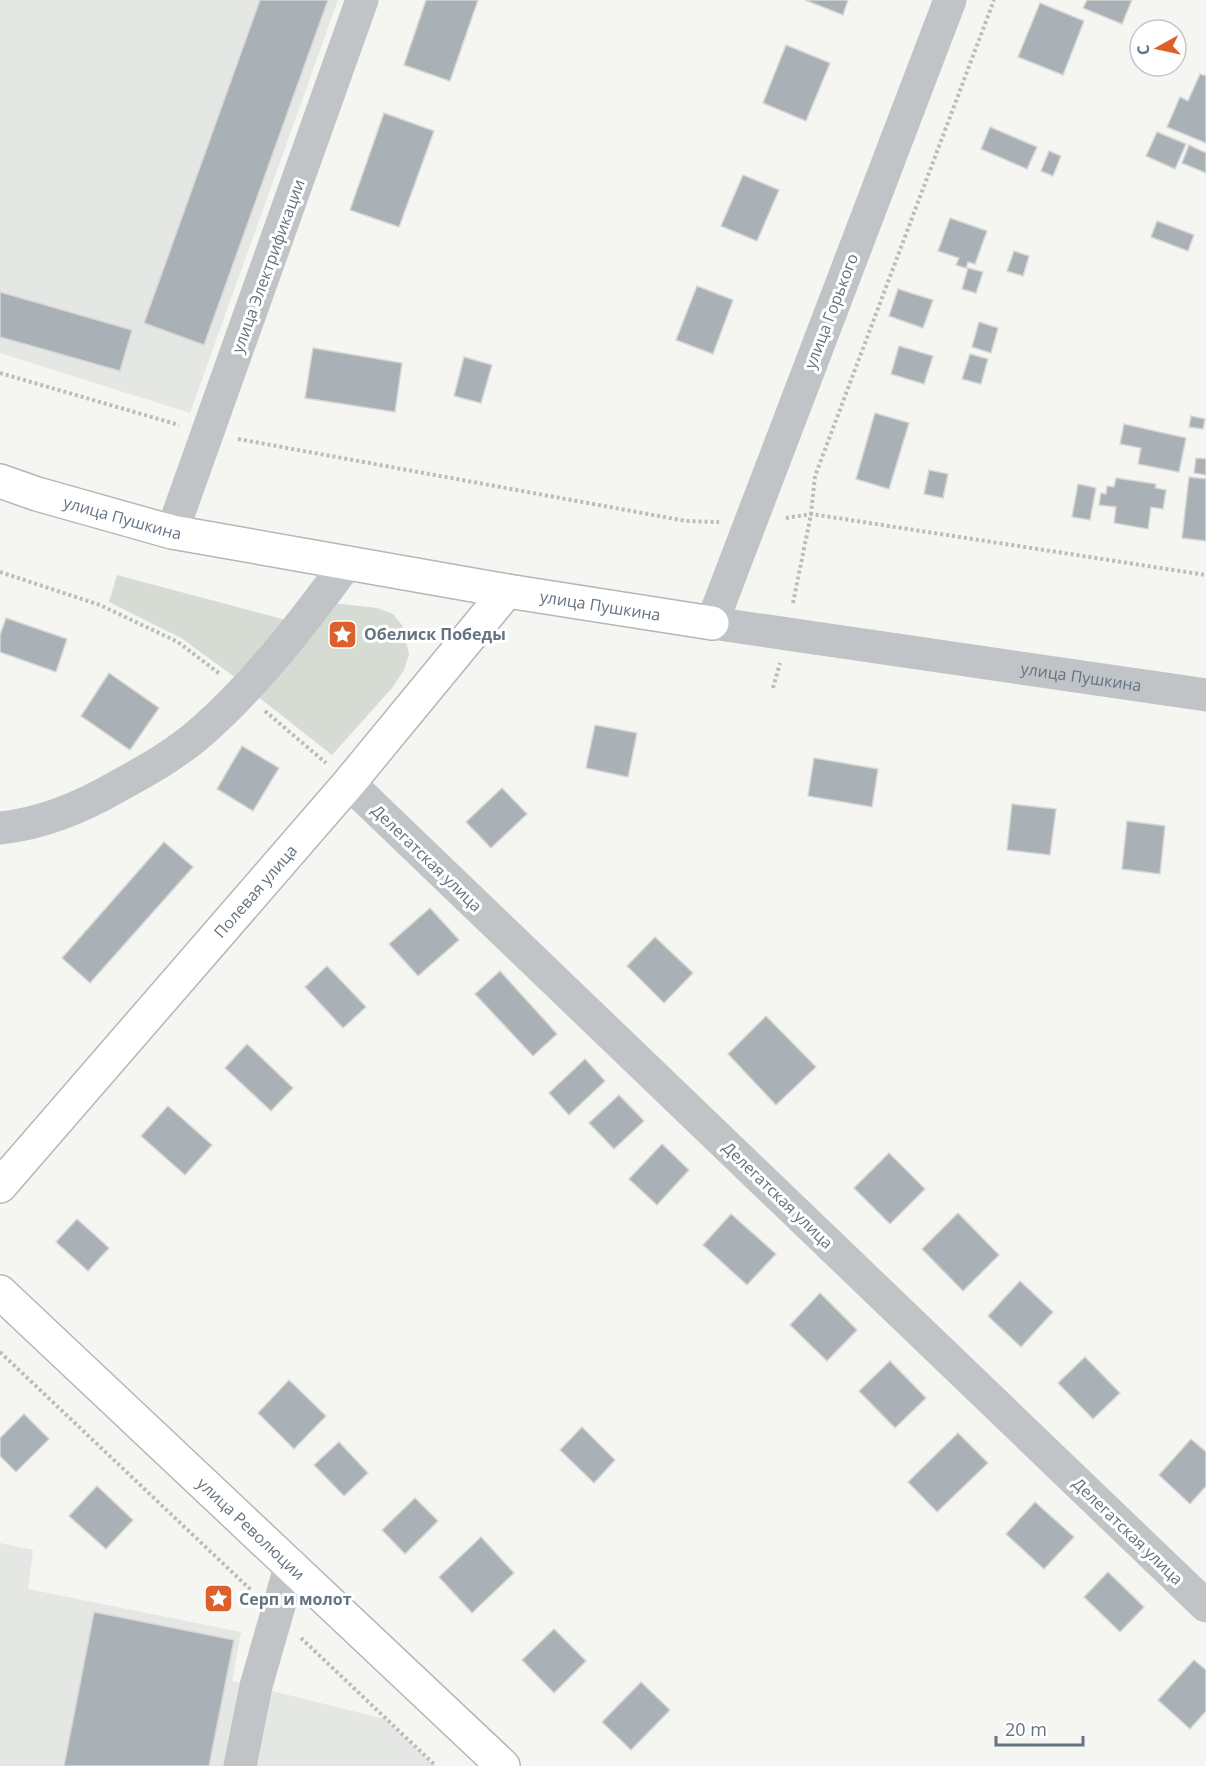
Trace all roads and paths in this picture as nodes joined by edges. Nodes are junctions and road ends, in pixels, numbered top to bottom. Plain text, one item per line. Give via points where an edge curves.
1 (362, 0) edge
2 (951, 0) edge
3 (994, 0) edge
4 (0, 373) edge
5 (208, 434) junction
6 (0, 481) edge
7 (811, 514) junction
8 (750, 523) junction
9 (172, 532) junction
10 (346, 563) junction
11 (0, 572) edge
12 (1206, 575) edge
13 (507, 591) junction
14 (712, 623) junction
15 (787, 634) junction
16 (773, 688) dead end
17 (243, 692) junction
18 (1206, 695) edge
19 (349, 783) junction
20 (0, 828) edge
21 (0, 1186) edge
22 (0, 1292) edge
23 (0, 1352) edge
24 (291, 1564) junction
25 (256, 1596) dead end
26 (1206, 1606) edge
27 (299, 1636) dead end
28 (240, 1766) edge
29 (436, 1766) edge
30 (503, 1766) edge

1 - 5 street, улица Электрификации
2 - 8 street, улица Горького
3 - 7 path via 815,476
4 - 5 path
5 - 8 path via 686,521
5 - 9 street, улица Электрификации
6 - 9 main road, улица Пушкина
7 - 8 path
7 - 12 path
7 - 15 path
8 - 14 street, улица Горького
9 - 10 main road, улица Пушкина
10 - 13 main road, улица Пушкина
10 - 17 street via 287,644
11 - 17 path via 100,605 178,642
13 - 14 main road, улица Пушкина
13 - 19 main road, Полевая улица
14 - 15 street, улица Пушкина
15 - 16 path
15 - 18 street, улица Пушкина
17 - 19 path
17 - 20 street via 199,734 105,794 61,814
19 - 21 main road, Полевая улица
19 - 26 street, Делегатская улица
22 - 24 main road, улица Революции
23 - 25 path
24 - 28 street via 256,1686
24 - 30 main road, улица Революции
27 - 29 path

